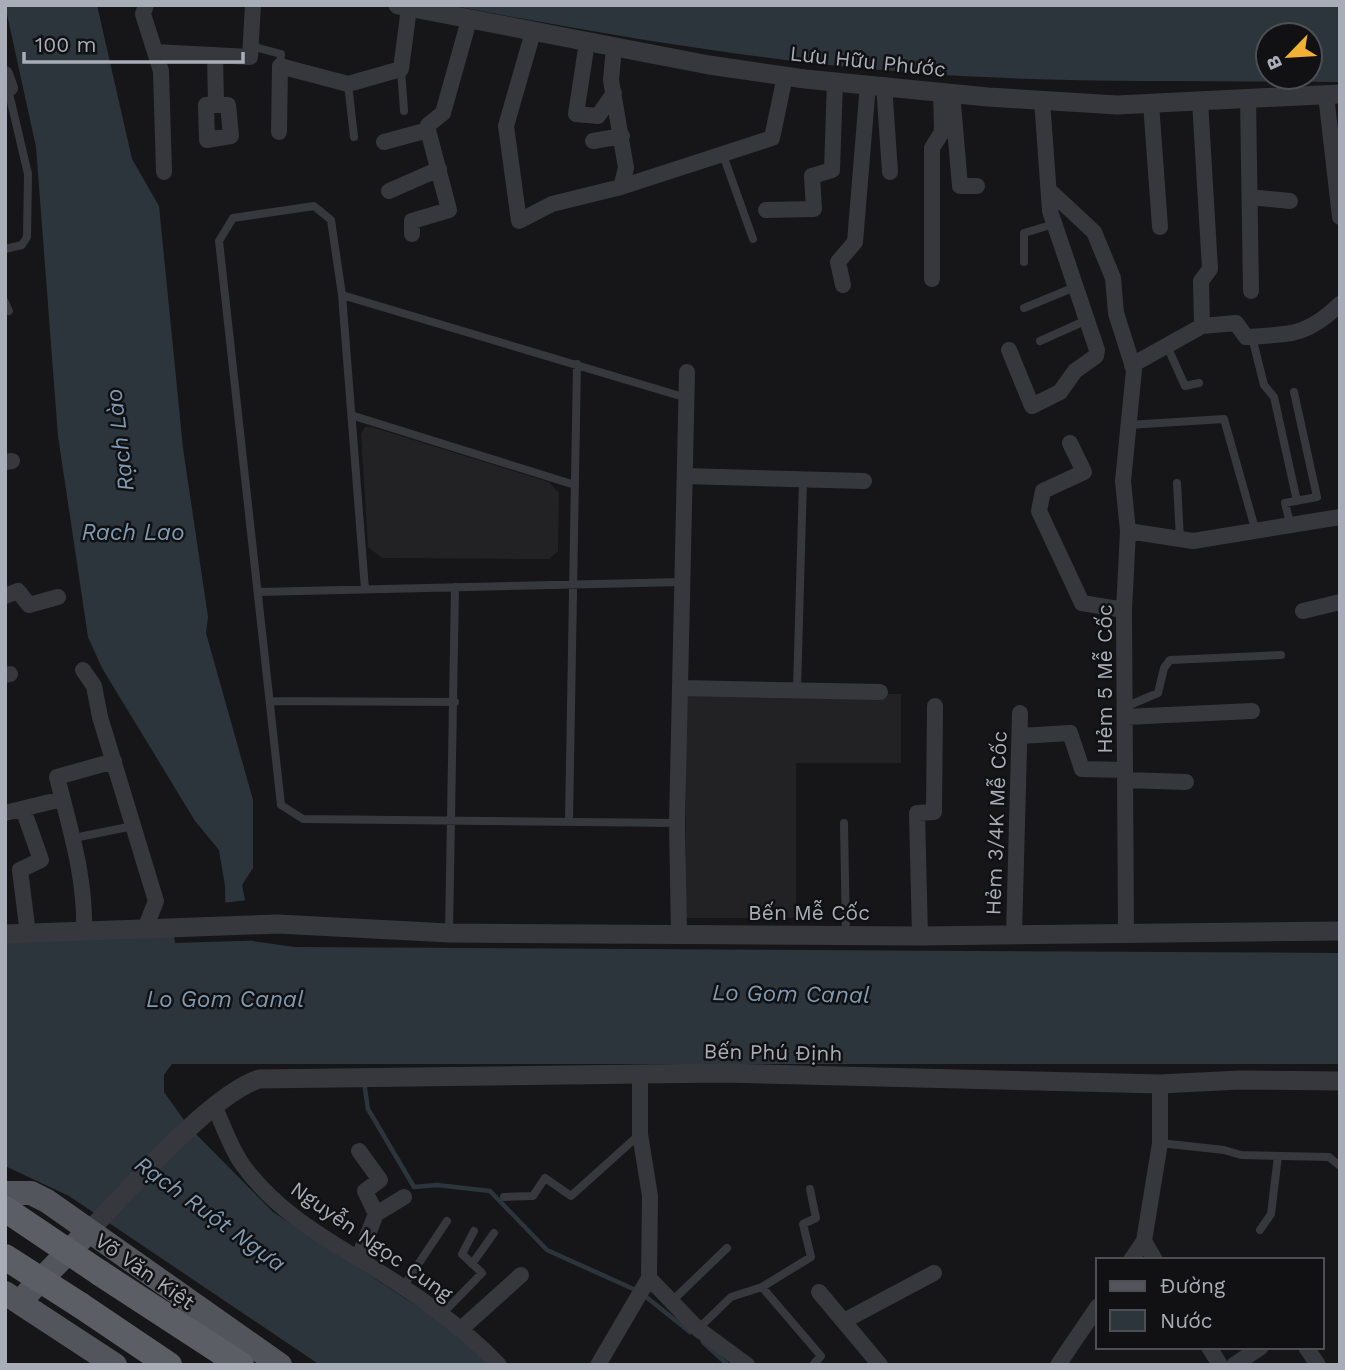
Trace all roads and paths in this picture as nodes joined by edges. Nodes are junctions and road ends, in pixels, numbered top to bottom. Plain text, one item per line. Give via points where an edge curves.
1 (146, 5) edge
2 (253, 5) edge
3 (403, 6) edge
4 (469, 20) junction
5 (533, 32) junction
6 (587, 42) junction
7 (250, 46) junction
8 (614, 47) junction
9 (155, 52) junction
10 (215, 55) junction
11 (280, 66) junction
12 (401, 69) junction
13 (785, 76) junction
14 (835, 81) junction
15 (7, 84) edge
16 (348, 84) junction
17 (876, 84) junction
18 (947, 92) junction
19 (614, 93) junction
20 (1333, 94) edge
21 (1248, 98) junction
22 (1042, 100) junction
23 (1200, 101) junction
24 (1151, 103) junction
25 (216, 105) dead end
26 (404, 111) dead end
27 (428, 130) junction
28 (279, 132) dead end
29 (622, 136) junction
30 (355, 137) dead end
31 (593, 141) dead end
32 (384, 142) dead end
33 (723, 155) junction
34 (439, 169) junction
35 (164, 172) dead end
36 (890, 172) dead end
37 (977, 186) dead end
38 (621, 187) junction
39 (1049, 190) junction
40 (389, 191) dead end
41 (1250, 197) junction
42 (1290, 201) dead end
43 (766, 210) dead end
44 (1339, 213) edge
45 (1054, 224) junction
46 (1160, 227) dead end
47 (412, 234) dead end
48 (753, 239) dead end
49 (5, 249) edge
50 (1024, 262) dead end
51 (932, 279) dead end
52 (843, 285) dead end
53 (1076, 287) junction
54 (1251, 291) dead end
55 (342, 295) junction
56 (1340, 304) edge
57 (1024, 308) dead end
58 (1087, 320) junction
59 (1202, 326) junction
60 (1252, 336) junction
61 (1040, 341) dead end
62 (1167, 346) junction
63 (1009, 350) dead end
64 (577, 364) junction
65 (1132, 365) junction
66 (687, 372) dead end
67 (1199, 383) dead end
68 (1294, 393) dead end
69 (687, 398) junction
70 (354, 416) junction
71 (1128, 425) junction
72 (1070, 443) dead end
73 (685, 476) junction
74 (803, 481) junction
75 (864, 481) dead end
76 (1177, 483) dead end
77 (575, 485) junction
78 (1297, 501) junction
79 (1340, 517) edge
80 (1291, 527) junction
81 (1128, 531) junction
82 (1256, 532) junction
83 (1180, 539) junction
84 (682, 582) junction
85 (573, 584) junction
86 (456, 587) junction
87 (365, 589) junction
88 (258, 592) junction
89 (5, 596) edge
90 (58, 597) dead end
91 (1340, 602) edge
92 (1124, 610) junction
93 (1303, 611) dead end
94 (1281, 655) dead end
95 (83, 670) dead end
96 (680, 688) junction
97 (797, 690) junction
98 (880, 692) dead end
99 (270, 701) junction
100 (455, 702) junction
101 (935, 706) dead end
102 (1252, 711) dead end
103 (1125, 712) junction
104 (1020, 713) dead end
105 (1020, 736) junction
106 (114, 761) junction
107 (1125, 775) junction
108 (1186, 782) dead end
109 (62, 799) junction
110 (23, 808) junction
111 (5, 813) edge
112 (452, 820) junction
113 (569, 821) junction
114 (677, 822) junction
115 (844, 824) dead end
116 (133, 826) junction
117 (74, 838) junction
118 (1340, 930) edge
119 (144, 931) junction
120 (1126, 932) junction
121 (84, 933) junction
122 (449, 933) junction
123 (5, 934) edge
124 (28, 934) junction
125 (679, 934) junction
126 (1014, 934) junction
127 (846, 935) junction
128 (920, 936) junction
129 (640, 1074) junction
130 (1340, 1081) edge
131 (1160, 1084) junction
132 (214, 1105) junction
133 (640, 1134) junction
134 (1160, 1143) junction
135 (359, 1151) dead end
136 (1278, 1156) junction
137 (1339, 1169) edge
138 (810, 1189) dead end
139 (5, 1193) edge
140 (504, 1196) dead end
141 (404, 1197) dead end
142 (5, 1209) edge
143 (376, 1214) junction
144 (447, 1221) dead end
145 (94, 1227) junction
146 (5, 1228) edge
147 (1260, 1230) dead end
148 (474, 1231) dead end
149 (494, 1233) dead end
150 (1144, 1241) junction
151 (727, 1248) dead end
152 (5, 1257) edge
153 (1131, 1258) edge
154 (1155, 1258) edge
155 (358, 1259) junction
156 (472, 1264) junction
157 (934, 1273) dead end
158 (521, 1275) dead end
159 (649, 1278) junction
160 (403, 1287) junction
161 (762, 1287) junction
162 (91, 1288) junction
163 (818, 1292) dead end
164 (12, 1297) edge
165 (671, 1301) junction
166 (1096, 1309) edge
167 (442, 1314) junction
168 (844, 1321) junction
169 (461, 1329) junction
170 (698, 1329) junction
171 (1210, 1349) edge
172 (1258, 1349) edge
173 (1308, 1349) edge
174 (115, 1365) edge
175 (169, 1365) edge
176 (213, 1365) edge
177 (241, 1365) edge
178 (280, 1365) edge
179 (499, 1365) edge
180 (598, 1365) edge
181 (747, 1365) edge
182 (813, 1365) edge
183 (880, 1365) edge
184 (1058, 1365) edge
185 (1220, 1365) edge
186 (1234, 1365) edge
187 (1318, 1365) edge

1 - 9 street via 143,14
2 - 7 street
3 - 4 street, Lưu Hữu Phước
3 - 12 street
4 - 5 street, Lưu Hữu Phước
4 - 27 street via 443,113
5 - 6 street, Lưu Hữu Phước
5 - 38 street via 506,126 519,221 552,204
6 - 8 street, Lưu Hữu Phước
6 - 19 street via 576,114 597,116
7 - 10 street via 250,57
7 - 11 lane via 281,54
8 - 13 street, Lưu Hữu Phước
8 - 19 street
9 - 10 street
9 - 35 street via 161,71
10 - 25 street
11 - 16 street
11 - 28 street
12 - 16 street
12 - 26 lane
13 - 14 street, Lưu Hữu Phước
13 - 33 street via 772,138
14 - 17 street, Lưu Hữu Phước
14 - 43 street via 832,170 812,176 814,209
15 - 49 lane via 28,174 27,237 22,246
16 - 30 lane
17 - 18 street, Lưu Hữu Phước
17 - 36 street
17 - 52 street via 855,242 838,262
18 - 22 street, Lưu Hữu Phước
18 - 37 street via 960,186
18 - 51 street via 942,132 932,148
19 - 29 street
20 - 21 street, Lưu Hữu Phước
20 - 44 street
21 - 23 street, Lưu Hữu Phước
21 - 41 street
22 - 24 street, Lưu Hữu Phước
22 - 39 street
23 - 24 street, Lưu Hữu Phước
23 - 59 street via 1210,270 1201,281
24 - 46 street
27 - 32 street
27 - 34 street
29 - 31 street
29 - 38 street via 626,168
33 - 38 street
33 - 48 lane
34 - 40 street
34 - 47 street via 449,210 412,220
39 - 45 street
39 - 65 street via 1094,232 1113,278 1116,313
41 - 42 street
41 - 54 street
45 - 50 lane via 1024,233
45 - 53 street
53 - 57 lane
53 - 58 street
55 - 64 lane
55 - 70 lane
55 - 88 lane via 331,220 314,206 233,218 219,241
56 - 60 street via 1325,319 1298,333
58 - 61 lane
58 - 63 street via 1096,356 1075,371 1060,392 1032,406
59 - 60 street via 1236,323 1246,337
59 - 62 street
60 - 78 lane via 1264,385 1274,397
62 - 65 street
62 - 67 lane via 1185,386
64 - 69 lane
64 - 77 lane
65 - 71 street, Hẻm 5 Mễ Cốc
66 - 69 street
68 - 78 lane via 1317,497
69 - 73 street
70 - 77 lane
70 - 87 lane
71 - 81 street, Hẻm 5 Mễ Cốc via 1123,481
71 - 82 lane via 1224,419
72 - 92 street via 1084,472 1043,491 1039,511 1082,603
73 - 74 street
73 - 84 street
74 - 75 street
74 - 97 lane
76 - 83 lane
77 - 85 lane
78 - 80 lane via 1285,503
79 - 80 street
80 - 82 street
81 - 83 street
81 - 92 street, Hẻm 5 Mễ Cốc
82 - 83 street
84 - 85 lane
84 - 96 street
85 - 86 lane
85 - 113 lane
86 - 87 lane
86 - 100 lane
87 - 88 lane
88 - 99 lane
89 - 90 street via 18,591 29,605
91 - 93 street
92 - 103 street, Hẻm 5 Mễ Cốc
94 - 103 lane via 1170,660 1158,693
95 - 106 street via 94,686
96 - 97 street
96 - 114 street
97 - 98 street
99 - 100 lane
99 - 112 lane via 281,805 303,818
100 - 112 lane
101 - 128 street via 934,812 917,813
102 - 103 street
103 - 107 street, Hẻm 5 Mễ Cốc
104 - 105 street, Hẻm 3/4K Mễ Cốc
105 - 107 street via 1070,733 1082,769
105 - 126 street, Hẻm 3/4K Mễ Cốc
106 - 109 street via 57,777
106 - 116 street
107 - 108 street
107 - 120 street, Hẻm 5 Mễ Cốc
109 - 110 street
109 - 117 street
110 - 111 street
110 - 124 street via 41,860 20,870
112 - 113 lane
112 - 122 lane
113 - 114 lane
114 - 125 street
115 - 127 lane
116 - 117 lane
116 - 119 street via 156,901
117 - 121 street via 85,899
118 - 120 street, Bến Mễ Cốc
119 - 121 street, Bến Mễ Cốc
119 - 122 street, Bến Mễ Cốc via 278,924
120 - 126 street, Bến Mễ Cốc
121 - 124 street, Bến Mễ Cốc
122 - 125 street, Bến Mễ Cốc
123 - 124 street, Bến Mễ Cốc
125 - 127 street, Bến Mễ Cốc
126 - 128 street, Bến Mễ Cốc
127 - 128 street, Bến Mễ Cốc
129 - 131 street, Bến Phú Định
129 - 132 street, Bến Phú Định via 259,1079
129 - 133 street
130 - 131 street, Bến Phú Định
131 - 134 street
132 - 145 street, Bến Phú Định
132 - 155 street, Nguyễn Ngọc Cung via 241,1163 278,1205
133 - 140 lane via 571,1196 545,1178 533,1196
133 - 159 street via 650,1196
134 - 136 lane
134 - 150 street
135 - 143 street via 380,1180 365,1191
136 - 137 lane via 1329,1157
136 - 147 lane via 1271,1214
138 - 161 lane via 816,1218 803,1224 811,1257
139 - 145 main road, Võ Văn Kiệt via 31,1193
141 - 143 street
142 - 162 highway, bridge
143 - 155 street
144 - 160 lane
145 - 164 main road
145 - 178 main road, Võ Văn Kiệt
146 - 162 highway, Võ Văn Kiệt
148 - 156 lane via 462,1254
149 - 156 lane
150 - 153 street
150 - 154 street
151 - 165 lane
152 - 162 highway, Võ Văn Kiệt, bridge
155 - 160 street, Nguyễn Ngọc Cung
156 - 167 lane via 482,1273
157 - 168 street
158 - 169 street
159 - 165 street
159 - 180 street
160 - 167 street, Nguyễn Ngọc Cung
161 - 170 lane via 731,1297
161 - 182 lane via 821,1356
162 - 175 highway, Võ Văn Kiệt
162 - 176 highway, Võ Văn Kiệt
162 - 177 highway, Võ Văn Kiệt
163 - 168 street
164 - 174 main road
165 - 170 street
166 - 184 street
167 - 169 street, Nguyễn Ngọc Cung
168 - 183 street
169 - 179 street, Nguyễn Ngọc Cung
170 - 181 street
171 - 185 street
172 - 186 street
173 - 187 street

